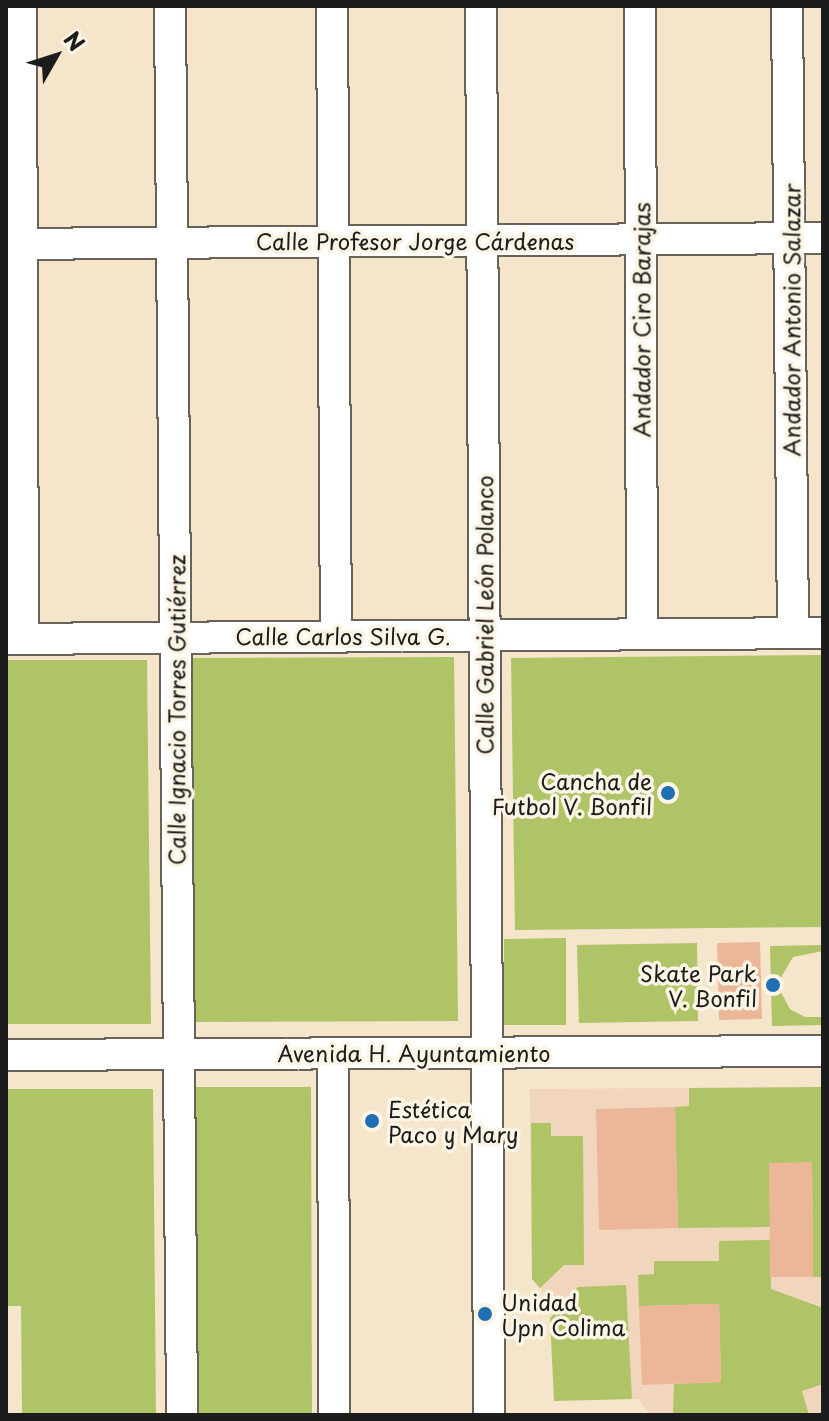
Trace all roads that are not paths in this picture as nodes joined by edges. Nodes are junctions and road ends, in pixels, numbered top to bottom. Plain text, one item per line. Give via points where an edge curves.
1 (21, 6) edge
2 (170, 6) edge
3 (332, 6) edge
4 (481, 6) edge
5 (640, 6) edge
6 (787, 6) edge
7 (791, 238) junction
8 (823, 238) edge
9 (641, 239) junction
10 (482, 240) junction
11 (334, 242) junction
12 (172, 243) junction
13 (14, 244) edge
14 (808, 633) edge
15 (642, 634) junction
16 (484, 635) junction
17 (336, 636) junction
18 (175, 638) junction
19 (14, 639) edge
20 (823, 1051) edge
21 (179, 1053) junction
22 (486, 1053) junction
23 (333, 1054) junction
24 (6, 1055) edge
25 (182, 1415) edge
26 (334, 1415) edge
27 (489, 1415) edge

1 - 13 street
2 - 12 street, Calle Ignacio Torres Gutiérrez
3 - 11 street
4 - 10 street, Calle Gabriel León Polanco
5 - 9 street, Andador Ciro Barajas
6 - 7 street, Andador Antonio Salazar
7 - 8 street, Calle Profesor Jorge Cárdenas
7 - 9 street, Calle Profesor Jorge Cárdenas
7 - 14 street, Andador Antonio Salazar
9 - 10 street, Calle Profesor Jorge Cárdenas
9 - 15 street, Andador Ciro Barajas
10 - 11 street, Calle Profesor Jorge Cárdenas
10 - 16 street, Calle Gabriel León Polanco
11 - 12 street, Calle Profesor Jorge Cárdenas
11 - 17 street
12 - 13 street, Calle Profesor Jorge Cárdenas
12 - 18 street, Calle Ignacio Torres Gutiérrez
13 - 19 street
14 - 15 street, Calle Carlos Silva G.
15 - 16 street, Calle Carlos Silva G.
16 - 17 street, Calle Carlos Silva G.
16 - 22 street, Calle Gabriel León Polanco
17 - 18 street, Calle Carlos Silva G.
18 - 19 street, Calle Carlos Silva G.
18 - 21 street, Calle Ignacio Torres Gutiérrez
20 - 22 street, Avenida H. Ayuntamiento
21 - 23 street, Avenida H. Ayuntamiento
21 - 24 street, Avenida H. Ayuntamiento
21 - 25 street, Calle Ignacio Torres Gutiérrez
22 - 23 street, Avenida H. Ayuntamiento
22 - 27 street, Calle Gabriel León Polanco
23 - 26 street

